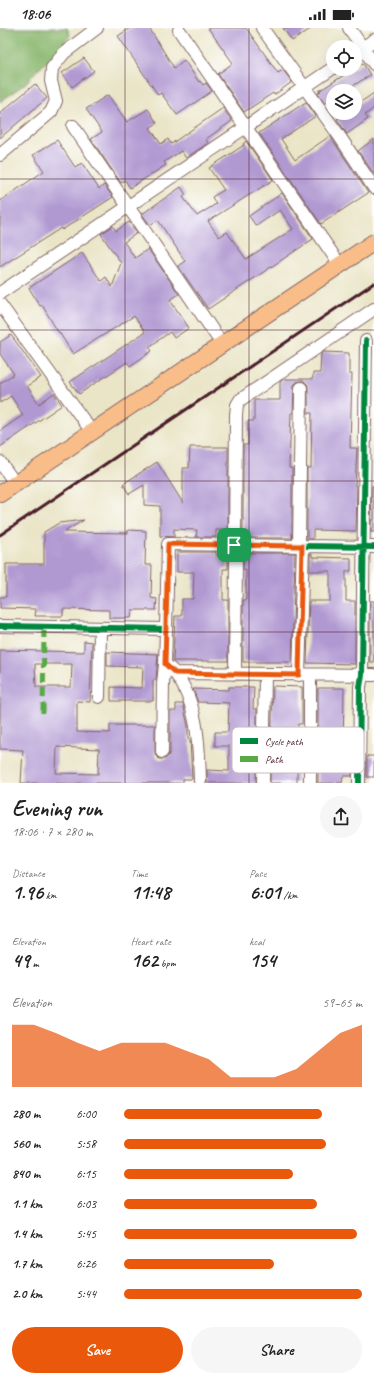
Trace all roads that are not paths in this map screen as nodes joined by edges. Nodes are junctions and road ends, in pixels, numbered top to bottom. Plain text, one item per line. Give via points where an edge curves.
1 (97, 28) edge
2 (262, 28) edge
3 (350, 28) edge
4 (179, 30) dead end
5 (355, 40) edge
6 (374, 40) edge
7 (362, 48) edge
8 (362, 53) edge
9 (374, 64) edge
10 (326, 73) edge
11 (304, 87) junction
12 (73, 126) dead end
13 (246, 127) junction
14 (0, 155) edge
15 (374, 188) edge
16 (128, 207) junction
17 (374, 242) edge
18 (340, 265) junction
19 (0, 293) edge
20 (0, 304) edge
21 (374, 309) edge
22 (366, 341) dead end
23 (222, 344) junction
24 (301, 388) dead end
25 (370, 419) edge
26 (92, 432) junction
27 (0, 462) edge
28 (15, 483) junction
29 (0, 494) edge
30 (234, 545) junction
31 (301, 546) junction
32 (369, 546) edge
33 (0, 626) edge
34 (100, 628) junction
35 (166, 629) junction
36 (165, 664) junction
37 (175, 673) junction
38 (234, 674) junction
39 (265, 675) junction
40 (305, 675) junction
41 (368, 675) edge
42 (99, 697) dead end
43 (264, 727) edge
44 (307, 727) edge
45 (360, 727) edge
46 (162, 752) dead end
47 (263, 773) edge
48 (310, 773) edge
49 (359, 773) edge
50 (200, 781) dead end
51 (263, 783) edge
52 (310, 783) edge
53 (359, 783) edge

1 - 14 street via 64,52 52,68 51,81 56,101 51,112
2 - 11 street
3 - 5 street
4 - 13 street
6 - 7 street
8 - 9 street
10 - 11 street
11 - 13 street
11 - 15 street
12 - 16 street
13 - 16 street
13 - 18 street
16 - 19 street
16 - 23 street
17 - 18 main road
18 - 23 main road
20 - 26 street
21 - 30 street via 240,400 236,415
22 - 25 street
23 - 26 main road
24 - 31 street
25 - 32 street
26 - 28 main road
27 - 28 street
28 - 29 main road
30 - 31 street
30 - 35 street via 168,544
30 - 38 street
31 - 32 street
31 - 40 street
32 - 41 street
33 - 34 street
34 - 35 street
34 - 42 street
35 - 36 street
36 - 37 street
36 - 46 street
37 - 38 street
37 - 50 street via 183,684 192,709
38 - 39 street
39 - 40 street
39 - 43 street
40 - 41 street
40 - 44 street
41 - 45 street via 360,687
47 - 51 street
48 - 52 street
49 - 53 street

